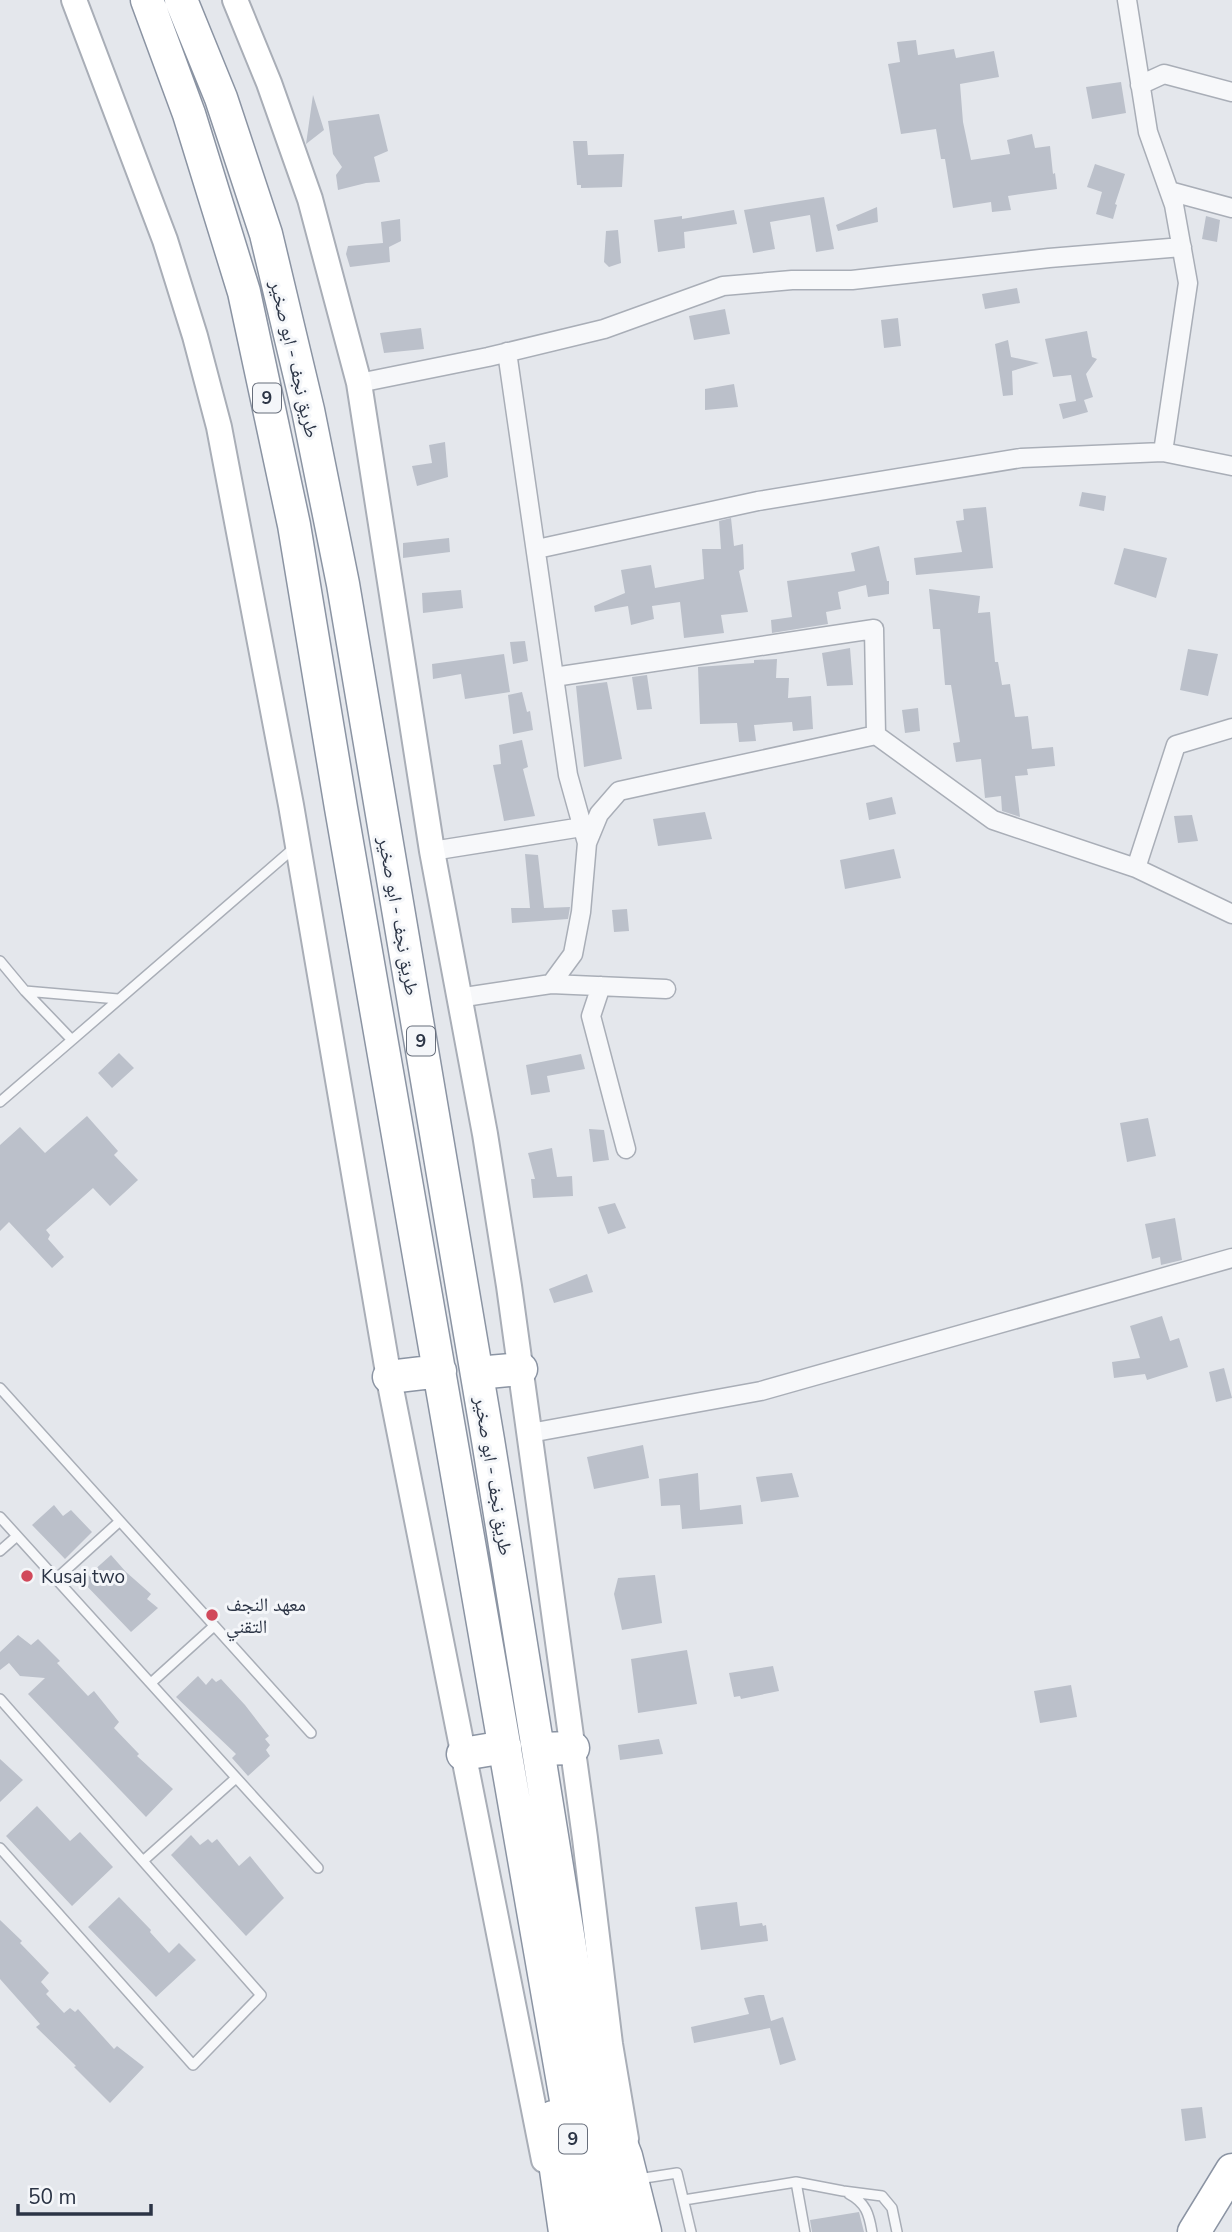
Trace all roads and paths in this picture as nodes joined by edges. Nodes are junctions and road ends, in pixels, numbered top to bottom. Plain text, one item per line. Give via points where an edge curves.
1 (74, 0) edge
2 (147, 0) edge
3 (181, 0) edge
4 (235, 0) edge
5 (1127, 0) edge
6 (1140, 85) junction
7 (1232, 92) edge
8 (1169, 191) junction
9 (1232, 208) edge
10 (1182, 247) junction
11 (507, 352) junction
12 (296, 357) junction
13 (260, 361) junction
14 (359, 383) junction
15 (307, 410) junction
16 (270, 411) junction
17 (1163, 452) junction
18 (1232, 466) edge
19 (537, 549) junction
20 (554, 677) junction
21 (1232, 728) edge
22 (876, 735) junction
23 (585, 835) junction
24 (298, 844) junction
25 (432, 851) junction
26 (1136, 868) junction
27 (1232, 914) edge
28 (0, 961) edge
29 (551, 984) junction
30 (601, 986) junction
31 (666, 989) dead end
32 (25, 991) junction
33 (458, 998) junction
34 (118, 999) junction
35 (72, 1040) junction
36 (0, 1102) edge
37 (626, 1149) dead end
38 (1232, 1258) edge
39 (521, 1369) junction
40 (440, 1371) junction
41 (477, 1373) junction
42 (389, 1377) junction
43 (0, 1388) edge
44 (530, 1433) junction
45 (0, 1517) edge
46 (120, 1521) junction
47 (17, 1535) junction
48 (0, 1550) edge
49 (56, 1579) junction
50 (214, 1626) junction
51 (150, 1683) junction
52 (0, 1699) edge
53 (311, 1733) dead end
54 (505, 1747) junction
55 (573, 1748) junction
56 (538, 1749) junction
57 (463, 1754) junction
58 (236, 1778) junction
59 (0, 1848) edge
60 (144, 1861) junction
61 (318, 1868) dead end
62 (594, 2097) junction
63 (1232, 2170) edge
64 (632, 2179) junction
65 (796, 2182) junction
66 (843, 2191) junction
67 (684, 2200) junction
68 (594, 2226) edge
69 (558, 2232) edge
70 (645, 2232) edge
71 (691, 2232) edge
72 (805, 2232) edge
73 (872, 2232) edge
74 (897, 2232) edge
75 (1194, 2232) edge

1 - 24 main road via 165,240 195,335 219,427
2 - 13 highway, طريق نجف - ابو صخير / 9 via 189,114 244,292
3 - 12 highway, طريق نجف - ابو صخير / 9 via 221,98 267,234
4 - 14 main road via 310,200
5 - 6 street
6 - 7 street via 1164,74
6 - 8 street via 1148,132
8 - 9 street
8 - 10 street
10 - 11 street via 852,280 723,286 604,329
10 - 17 street via 1188,283
11 - 14 street
11 - 19 street
12 - 13 highway via 290,368 280,373 268,370
12 - 15 highway, طريق نجف - ابو صخير / 9
13 - 16 highway, طريق نجف - ابو صخير / 9
14 - 25 main road
15 - 16 highway via 300,401 288,398 277,401
15 - 41 highway, طريق نجف - ابو صخير / 9 via 343,584
16 - 40 highway, طريق نجف - ابو صخير / 9 via 295,525
17 - 18 street
17 - 19 street via 1021,458 758,500
19 - 20 street
20 - 22 street via 874,629
20 - 23 street via 568,775
21 - 26 street via 1176,745
22 - 23 street via 619,791
22 - 26 street via 993,820
23 - 25 street
23 - 29 street via 581,912 573,954
24 - 34 lane
24 - 42 main road
25 - 33 main road
26 - 27 street
28 - 32 lane
29 - 30 street
29 - 33 street
30 - 31 street
30 - 37 street via 591,1016
32 - 34 lane
32 - 35 lane
33 - 39 main road via 485,1134
34 - 35 lane
35 - 36 lane
38 - 44 street via 761,1391
39 - 41 highway
39 - 44 main road
40 - 42 highway
40 - 54 highway, طريق نجف - ابو صخير / 9
41 - 56 highway, طريق نجف - ابو صخير / 9
42 - 57 main road
43 - 46 lane
44 - 55 main road
45 - 47 lane
46 - 49 lane
46 - 50 lane
47 - 48 lane
47 - 49 lane
49 - 51 lane
50 - 51 lane
50 - 53 lane
51 - 58 lane
52 - 60 lane
54 - 57 highway
54 - 68 highway, طريق نجف - ابو صخير / 9 via 560,2063 553,2138
55 - 56 highway
55 - 64 main road
56 - 62 highway, طريق نجف - ابو صخير / 9
57 - 69 main road
58 - 60 lane
58 - 61 lane
59 - 60 lane via 194,2065 261,1995
62 - 64 highway via 615,2125
62 - 68 highway, 9
63 - 75 highway
64 - 67 lane via 677,2173
64 - 70 highway
65 - 66 lane
65 - 67 lane
65 - 72 lane
66 - 73 lane via 859,2199 868,2212
66 - 74 lane via 886,2198
67 - 71 lane

